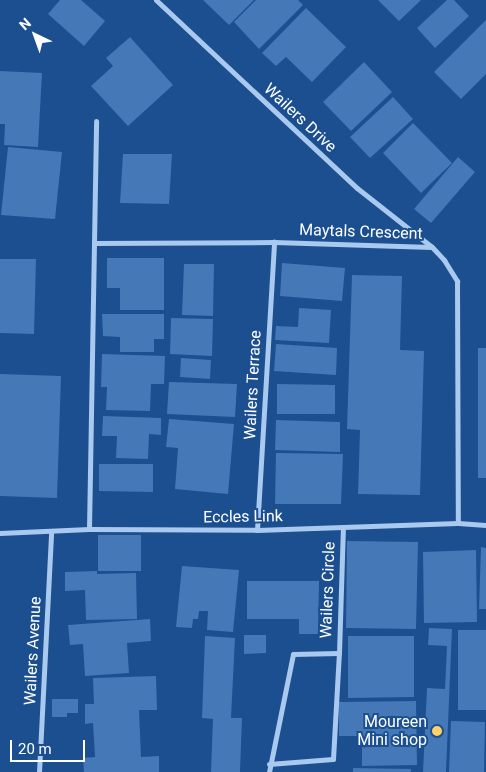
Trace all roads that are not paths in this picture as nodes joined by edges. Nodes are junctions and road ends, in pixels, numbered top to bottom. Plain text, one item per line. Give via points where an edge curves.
1 (156, 0) edge
2 (96, 121) dead end
3 (274, 242) junction
4 (94, 244) junction
5 (432, 247) junction
6 (458, 523) junction
7 (486, 525) edge
8 (343, 526) junction
9 (89, 529) junction
10 (256, 530) junction
11 (51, 532) junction
12 (0, 533) edge
13 (339, 653) junction
14 (269, 764) junction
15 (39, 772) edge
16 (270, 772) edge

1 - 5 street, Wailers Drive via 357,188
2 - 4 street
3 - 4 street, Maytals Crescent
3 - 5 street, Maytals Crescent
3 - 10 street, Wailers Terrace
4 - 9 street
5 - 6 street, Maytals Crescent via 457,281
6 - 7 street, Eccles Link
6 - 8 street, Eccles Link
8 - 10 street, Eccles Link
8 - 13 street, Wailers Circle
9 - 10 street, Eccles Link
9 - 11 street, Eccles Link
11 - 12 street, Eccles Link
11 - 15 street, Wailers Avenue
13 - 14 street, Wailers Circle via 293,654
13 - 14 street, Wailers Circle via 333,759
14 - 16 street, Wailers Circle

